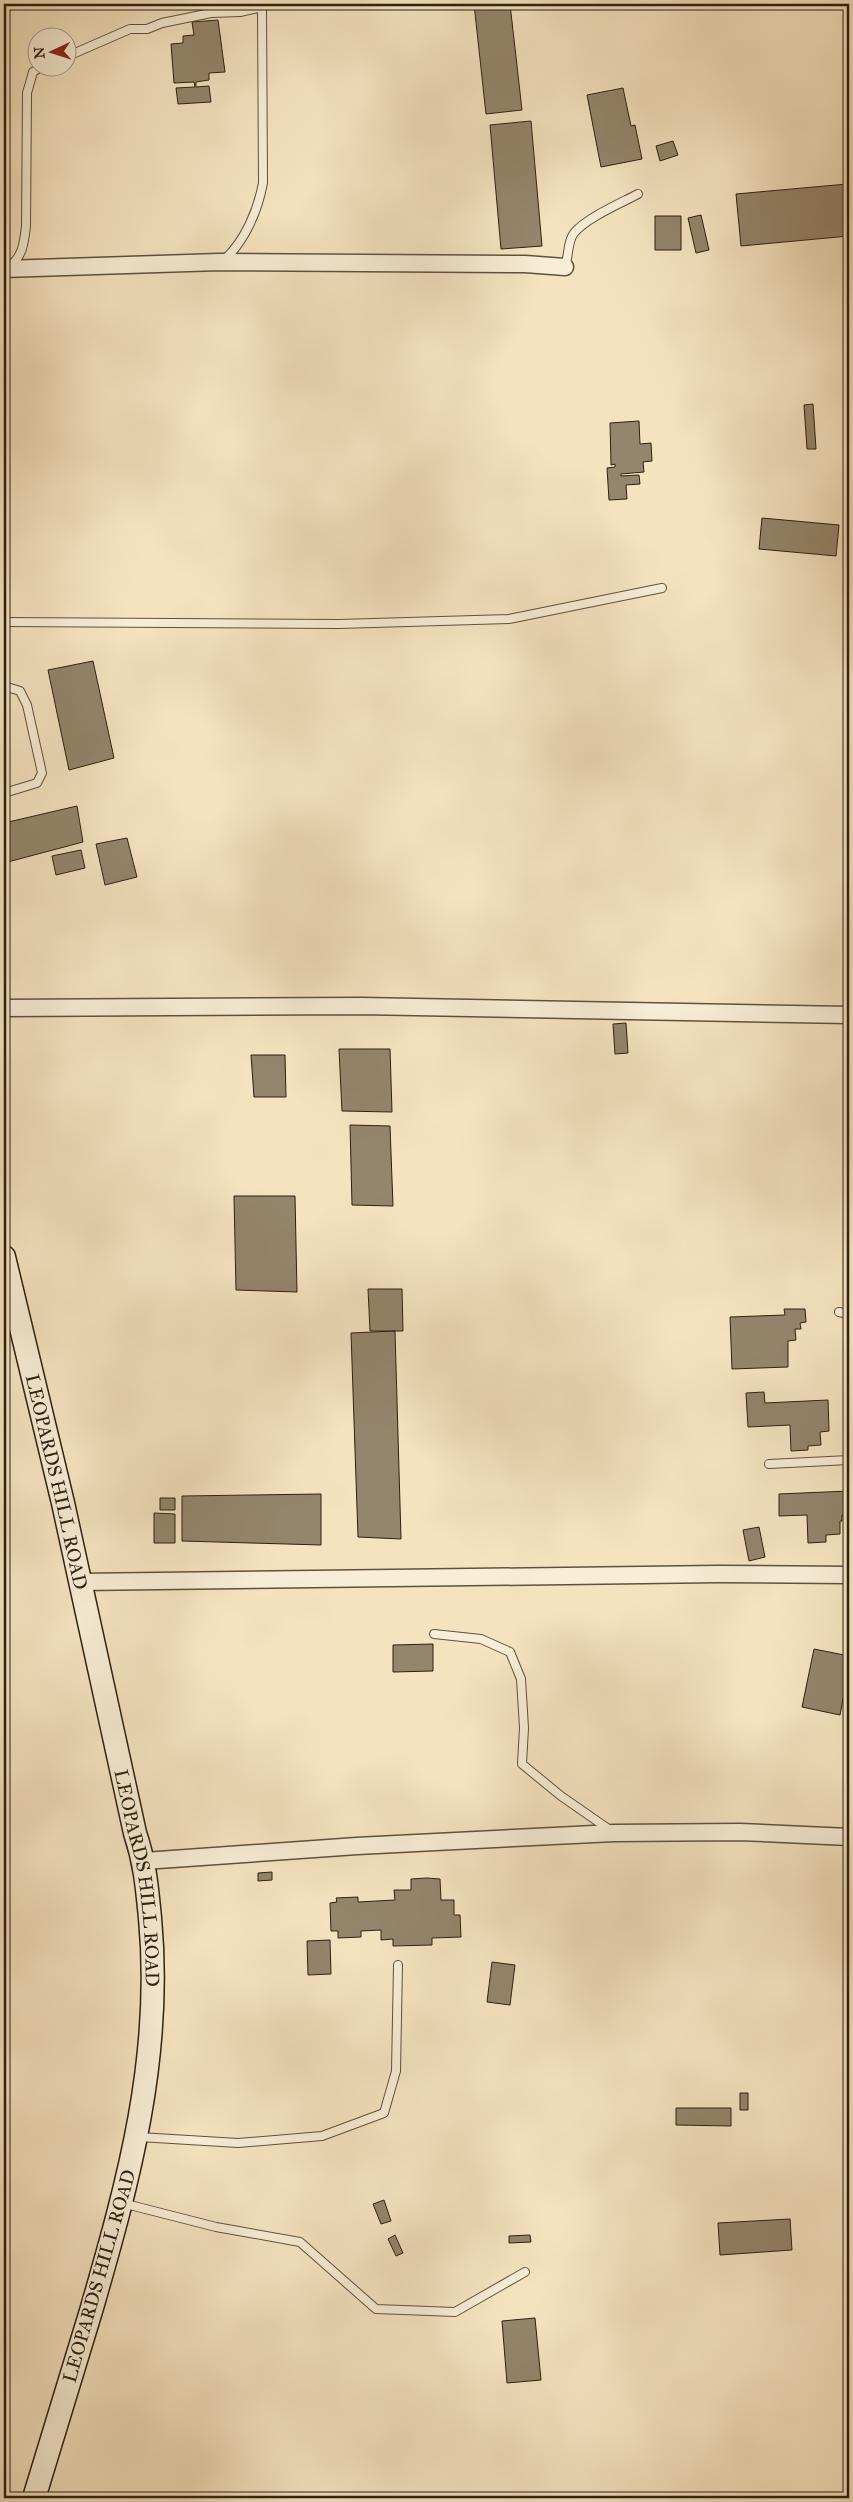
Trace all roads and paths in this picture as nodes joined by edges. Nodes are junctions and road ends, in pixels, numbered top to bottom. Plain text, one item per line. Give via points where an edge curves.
1 (78, 52) edge
2 (31, 78) edge
3 (638, 194) dead end
4 (219, 262) junction
5 (565, 267) joint
6 (5, 269) edge
7 (662, 588) dead end
8 (4, 622) edge
9 (4, 686) edge
10 (4, 793) edge
11 (4, 1008) edge
12 (849, 1015) edge
13 (4, 1257) edge
14 (839, 1312) dead end
15 (849, 1314) edge
16 (849, 1460) edge
17 (768, 1464) dead end
18 (849, 1576) edge
19 (80, 1582) junction
20 (434, 1634) dead end
21 (614, 1833) junction
22 (849, 1837) edge
23 (144, 1861) junction
24 (398, 1965) dead end
25 (137, 2137) junction
26 (122, 2204) junction
27 (526, 2272) dead end
28 (34, 2498) edge

1 - 4 lane via 130,29 147,30 162,22 262,7 264,183 250,224 225,260
2 - 6 lane via 27,94 24,245 18,260
3 - 5 lane via 574,233
4 - 5 street
4 - 6 street
7 - 8 lane via 509,619 329,624
9 - 10 lane via 20,691 28,705 42,773 37,783
11 - 12 street via 361,1006
13 - 19 main road, LEOPARDS HILL ROAD
14 - 15 lane
16 - 17 lane
18 - 19 street via 718,1574
19 - 23 main road, LEOPARDS HILL ROAD
20 - 21 lane via 481,1638 510,1652 521,1679 522,1764
21 - 22 street via 740,1832
21 - 23 street
23 - 25 main road, LEOPARDS HILL ROAD via 154,1957 150,2052
24 - 25 lane via 396,2071 384,2113 322,2136 238,2143
25 - 26 main road, LEOPARDS HILL ROAD
26 - 27 lane via 216,2228 300,2242 376,2309 455,2312
26 - 28 main road, LEOPARDS HILL ROAD

